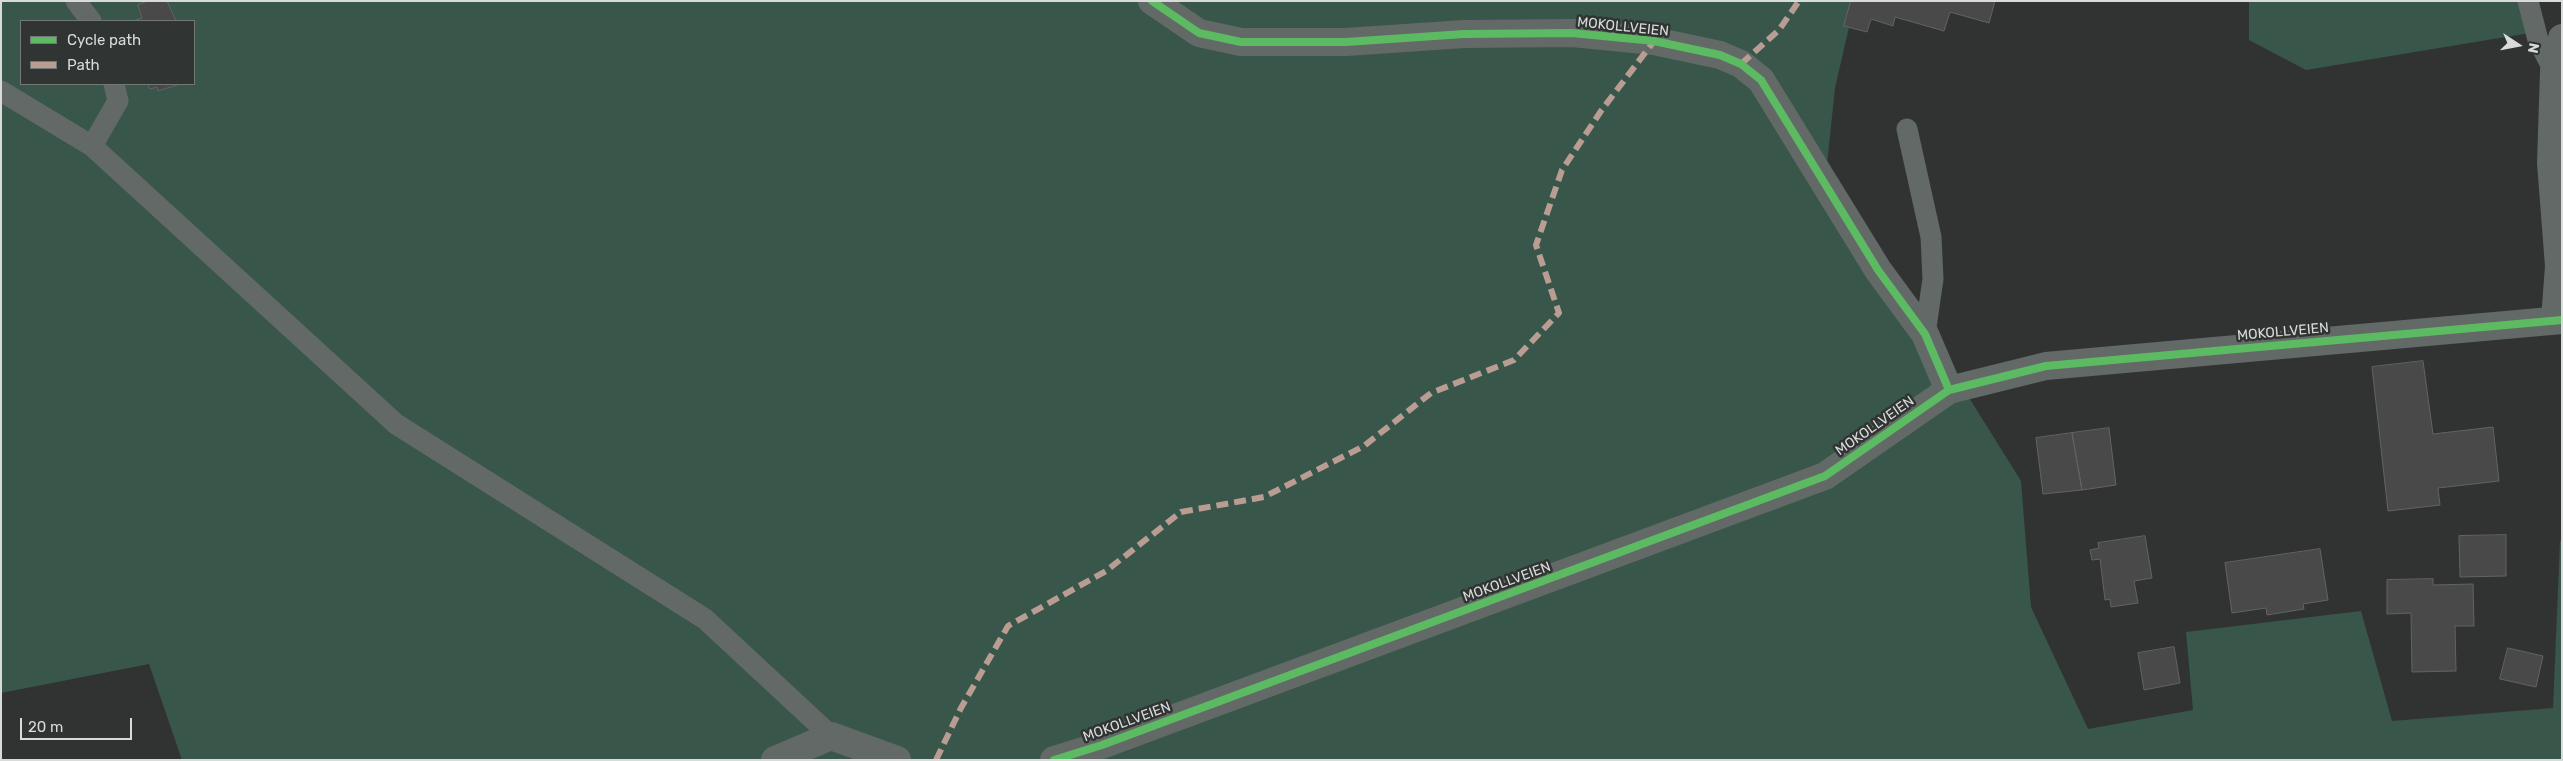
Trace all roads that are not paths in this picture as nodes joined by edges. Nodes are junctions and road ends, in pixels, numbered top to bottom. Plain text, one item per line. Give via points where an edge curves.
1 (76, 1) edge
2 (1152, 1) edge
3 (2528, 1) edge
4 (90, 20) edge
5 (2562, 38) edge
6 (2554, 71) junction
7 (114, 85) edge
8 (1, 91) edge
9 (1907, 129) dead end
10 (92, 146) junction
11 (2559, 320) edge
12 (1925, 334) junction
13 (1949, 390) junction
14 (831, 736) junction
15 (775, 760) edge
16 (897, 760) edge
17 (1054, 760) edge

1 - 4 lane
2 - 12 street, MOKOLLVEIEN via 1199,33 1241,42 1346,42 1464,34 1572,33 1654,41 1720,55 1741,64 1761,80 1873,262
3 - 6 lane via 2538,40
5 - 6 street, MOKOLLVEIEN
6 - 11 street, MOKOLLVEIEN via 2551,163 2559,266
7 - 10 lane via 118,100
8 - 10 lane
9 - 12 lane via 1931,237 1933,279
10 - 14 lane via 396,424 705,619
11 - 13 street, MOKOLLVEIEN via 2046,366
12 - 13 street, MOKOLLVEIEN
13 - 17 street, MOKOLLVEIEN via 1825,476 1102,745
14 - 15 street
14 - 16 street

